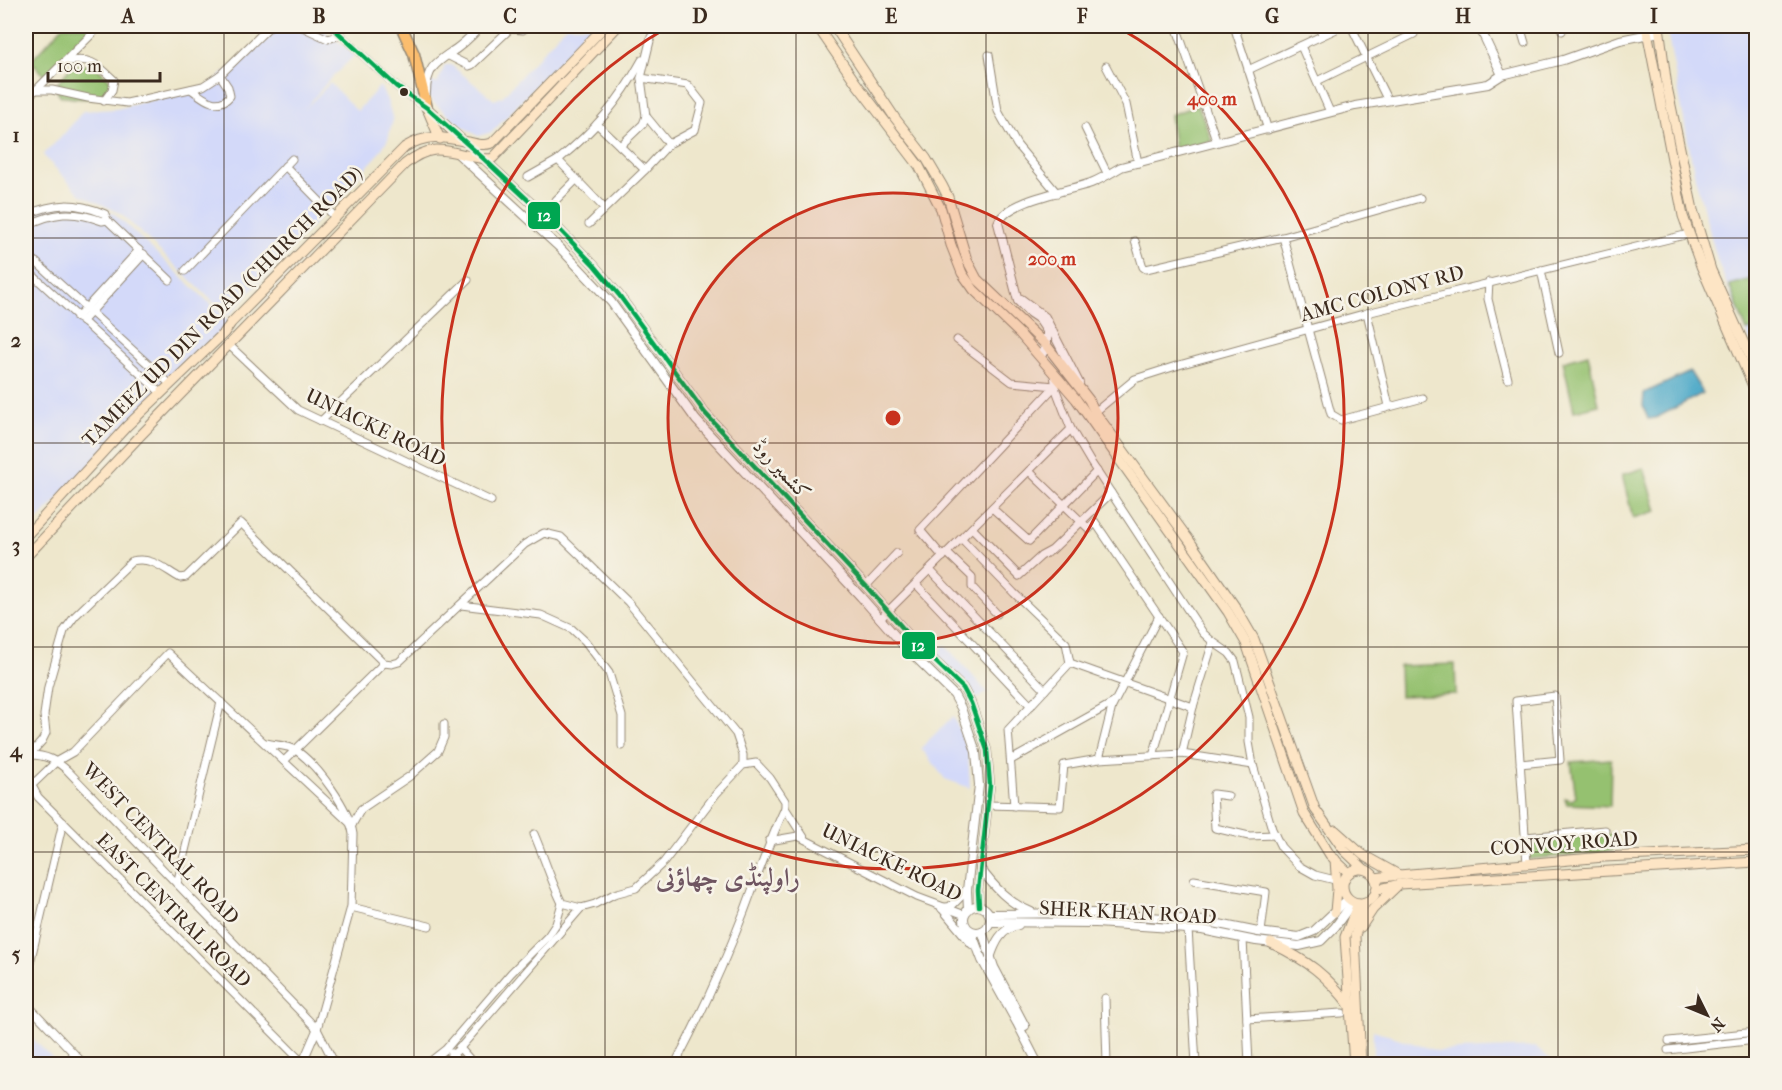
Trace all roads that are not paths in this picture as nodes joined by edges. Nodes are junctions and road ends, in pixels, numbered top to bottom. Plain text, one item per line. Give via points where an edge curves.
1 (100, 26) edge
2 (270, 26) edge
3 (300, 26) edge
4 (331, 26) edge
5 (401, 26) edge
6 (481, 26) edge
7 (528, 26) edge
8 (605, 26) edge
9 (618, 26) edge
10 (661, 26) edge
11 (817, 26) edge
12 (834, 26) edge
13 (1176, 26) edge
14 (1234, 26) edge
15 (1318, 26) edge
16 (1342, 26) edge
17 (1351, 26) edge
18 (1479, 26) edge
19 (1520, 26) edge
20 (1659, 29) edge
21 (1647, 30) edge
22 (1414, 34) dead end
23 (341, 35) junction
24 (1323, 35) junction
25 (1525, 43) dead end
26 (1301, 45) junction
27 (646, 53) junction
28 (447, 55) junction
29 (989, 55) dead end
30 (1367, 57) junction
31 (64, 62) junction
32 (1106, 66) dead end
33 (1248, 70) junction
34 (220, 75) junction
35 (1502, 75) junction
36 (641, 78) junction
37 (1317, 81) junction
38 (191, 89) junction
39 (36, 90) junction
40 (26, 97) edge
41 (1387, 99) junction
42 (104, 101) junction
43 (427, 108) junction
44 (1330, 112) junction
45 (646, 116) junction
46 (597, 124) junction
47 (1085, 128) dead end
48 (1268, 130) junction
49 (438, 137) junction
50 (462, 141) junction
51 (1217, 142) junction
52 (669, 144) junction
53 (620, 146) junction
54 (456, 153) junction
55 (291, 159) dead end
56 (484, 159) junction
57 (558, 160) junction
58 (1138, 163) junction
59 (285, 166) junction
60 (645, 170) junction
61 (1108, 174) junction
62 (528, 177) dead end
63 (577, 179) junction
64 (1056, 193) junction
65 (1420, 198) dead end
66 (556, 200) dead end
67 (604, 208) junction
68 (26, 215) edge
69 (336, 218) junction
70 (107, 220) junction
71 (589, 224) dead end
72 (26, 226) edge
73 (1689, 234) junction
74 (1283, 237) junction
75 (313, 240) junction
76 (1135, 241) dead end
77 (323, 249) junction
78 (141, 252) junction
79 (26, 253) edge
80 (594, 265) junction
81 (26, 269) edge
82 (1541, 270) junction
83 (185, 271) dead end
84 (584, 273) junction
85 (170, 280) dead end
86 (468, 280) dead end
87 (1489, 282) junction
88 (1016, 295) junction
89 (88, 310) junction
90 (1367, 313) junction
91 (80, 320) junction
92 (640, 322) junction
93 (630, 329) junction
94 (1308, 329) junction
95 (957, 340) dead end
96 (229, 345) junction
97 (1047, 346) junction
98 (1559, 353) dead end
99 (1041, 356) junction
100 (1756, 370) edge
101 (1054, 372) junction
102 (1508, 379) dead end
103 (170, 384) junction
104 (1055, 386) junction
105 (686, 387) junction
106 (161, 393) junction
107 (677, 393) junction
108 (1756, 393) edge
109 (1423, 398) dead end
110 (1089, 400) junction
111 (1389, 406) junction
112 (1095, 412) junction
113 (321, 421) junction
114 (127, 426) junction
115 (1071, 429) junction
116 (140, 436) junction
117 (1029, 471) junction
118 (1097, 471) junction
119 (1111, 493) junction
120 (491, 501) dead end
121 (1064, 505) junction
122 (992, 508) junction
123 (797, 512) junction
124 (788, 519) junction
125 (1081, 521) junction
126 (972, 528) junction
127 (813, 529) junction
128 (26, 536) edge
129 (805, 537) junction
130 (962, 539) junction
131 (897, 553) dead end
132 (945, 555) junction
133 (26, 557) edge
134 (930, 570) junction
135 (916, 584) junction
136 (867, 588) junction
137 (861, 597) junction
138 (461, 605) junction
139 (888, 612) junction
140 (997, 614) dead end
141 (1159, 616) junction
142 (880, 619) junction
143 (1213, 642) junction
144 (384, 663) junction
145 (1071, 663) junction
146 (1125, 682) junction
147 (1045, 690) junction
148 (1169, 699) junction
149 (221, 702) junction
150 (1114, 703) junction
151 (1030, 706) junction
152 (1192, 707) junction
153 (444, 724) dead end
154 (265, 743) junction
155 (622, 746) dead end
156 (295, 749) junction
157 (1182, 753) junction
158 (27, 754) edge
159 (1153, 756) junction
160 (1099, 759) junction
161 (1011, 760) junction
162 (57, 761) junction
163 (284, 761) junction
164 (1520, 764) junction
165 (743, 765) junction
166 (1253, 765) junction
167 (26, 775) edge
168 (32, 785) junction
169 (1228, 796) dead end
170 (988, 805) junction
171 (1014, 806) junction
172 (784, 808) junction
173 (1323, 819) junction
174 (63, 822) junction
175 (352, 825) junction
176 (1605, 830) dead end
177 (534, 834) dead end
178 (1275, 835) junction
179 (1525, 837) junction
180 (805, 839) junction
181 (769, 841) junction
182 (1756, 850) edge
183 (1335, 859) junction
184 (1756, 862) edge
185 (1527, 864) junction
186 (980, 868) junction
187 (1364, 869) junction
188 (1349, 873) junction
189 (1375, 878) junction
190 (1399, 879) junction
191 (1194, 880) dead end
192 (1340, 882) junction
193 (177, 884) junction
194 (967, 890) junction
195 (1376, 890) junction
196 (1356, 902) junction
197 (562, 903) junction
198 (979, 906) junction
199 (351, 907) junction
200 (581, 908) junction
201 (942, 908) junction
202 (1335, 912) junction
203 (966, 913) junction
204 (1034, 914) junction
205 (989, 918) junction
206 (1024, 923) junction
207 (429, 926) dead end
208 (1188, 929) junction
209 (971, 931) junction
210 (982, 931) junction
211 (1261, 933) junction
212 (1355, 936) junction
213 (1243, 939) junction
214 (1271, 943) junction
215 (976, 949) junction
216 (241, 950) junction
217 (990, 958) junction
218 (26, 980) edge
219 (1105, 998) dead end
220 (26, 1003) edge
221 (1351, 1007) junction
222 (1342, 1013) dead end
223 (1247, 1019) junction
224 (317, 1029) junction
225 (1756, 1032) edge
226 (454, 1040) junction
227 (1756, 1040) edge
228 (1670, 1041) dead end
229 (460, 1048) junction
230 (446, 1049) junction
231 (1668, 1050) dead end
232 (453, 1055) junction
233 (303, 1064) edge
234 (84, 1065) edge
235 (335, 1065) edge
236 (427, 1065) edge
237 (442, 1065) edge
238 (461, 1065) edge
239 (474, 1065) edge
240 (675, 1065) edge
241 (1038, 1065) edge
242 (1044, 1065) edge
243 (1107, 1065) edge
244 (1196, 1065) edge
245 (1249, 1065) edge
246 (1354, 1065) edge
247 (1361, 1065) edge

1 - 31 street
2 - 34 street
3 - 23 street via 328,39
4 - 23 street, کشمیر روڈ
5 - 43 main road via 414,54
6 - 28 street
7 - 28 street via 523,30 510,29 472,65
8 - 50 main road, TAMEEZ UD DIN ROAD (CHURCH ROAD) via 496,141 483,145
9 - 56 main road via 495,156
10 - 27 street via 651,37
11 - 99 main road via 924,175 941,209 962,273 974,290
12 - 97 main road via 942,185 977,279
13 - 51 street
14 - 33 street
15 - 24 street
16 - 24 street
17 - 30 street
18 - 35 street
19 - 25 street
20 - 21 street
20 - 100 main road via 1695,219 1711,270
21 - 35 street via 1563,60
21 - 73 main road
22 - 30 street
23 - 43 street, کشمیر روڈ via 397,87
24 - 26 street
26 - 33 street
26 - 37 street
27 - 36 street
27 - 46 street via 629,85
28 - 43 street via 428,73
29 - 64 street via 998,111 1017,145
30 - 37 street
30 - 41 street
31 - 39 street
31 - 42 street via 87,59 99,65 114,80
32 - 58 street via 1126,104
33 - 48 street
34 - 38 street
34 - 38 street via 230,96 220,104
35 - 41 street via 1488,84
36 - 45 street
36 - 52 street via 687,85 702,103 695,130
37 - 44 street
38 - 42 street via 127,103
39 - 40 street
39 - 42 street
41 - 44 street
43 - 49 main road, کشمیر روڈ
43 - 50 main road, کشمیر روڈ
44 - 48 street
45 - 52 street
45 - 53 street
46 - 53 street
46 - 57 street
47 - 61 street
48 - 51 street
49 - 50 main road, TAMEEZ UD DIN ROAD (CHURCH ROAD)
49 - 54 main road, کشمیر روڈ
49 - 69 main road, TAMEEZ UD DIN ROAD (CHURCH ROAD) via 424,137 405,147
50 - 56 main road, کشمیر روڈ
51 - 58 street
52 - 60 street
53 - 60 street
54 - 56 main road, TAMEEZ UD DIN ROAD (CHURCH ROAD)
54 - 77 main road, TAMEEZ UD DIN ROAD (CHURCH ROAD) via 427,150 414,157
54 - 84 street, کشمیر روڈ
55 - 59 street
56 - 80 street, کشمیر روڈ
57 - 62 street
57 - 63 street
58 - 61 street
59 - 69 street
59 - 83 street
60 - 67 street
61 - 64 street
63 - 66 street
63 - 67 street
64 - 88 street via 1004,212 998,223
65 - 74 street
67 - 71 street
68 - 70 street via 75,204 105,214
69 - 75 main road, TAMEEZ UD DIN ROAD (CHURCH ROAD)
70 - 72 street via 68,213
70 - 78 street
73 - 82 street, AMC COLONY RD
73 - 108 main road
74 - 76 street via 1146,268
74 - 94 street
75 - 77 main road
75 - 103 main road, TAMEEZ UD DIN ROAD (CHURCH ROAD)
77 - 96 main road, TAMEEZ UD DIN ROAD (CHURCH ROAD)
78 - 85 street
78 - 89 street
79 - 89 street
80 - 84 street
80 - 92 street, کشمیر روڈ
81 - 91 street
82 - 87 street, AMC COLONY RD
82 - 98 street
84 - 93 street, کشمیر روڈ
86 - 113 street
87 - 90 street, AMC COLONY RD
87 - 102 street via 1488,299
88 - 97 street via 1024,308 1045,326
88 - 110 street via 1045,317
89 - 91 street
89 - 103 street
90 - 94 street, AMC COLONY RD
90 - 111 street
91 - 106 street
92 - 93 street
92 - 105 street, کشمیر روڈ
93 - 107 street, کشمیر روڈ
94 - 111 street via 1335,418 1341,420
94 - 112 street, AMC COLONY RD via 1135,379
95 - 104 street via 1012,382
96 - 113 street, UNIACKE ROAD via 297,410
96 - 116 main road, TAMEEZ UD DIN ROAD (CHURCH ROAD)
97 - 99 street
97 - 110 main road
99 - 101 main road
101 - 104 street
101 - 183 main road via 1228,612 1246,643 1304,813
103 - 106 main road, TAMEEZ UD DIN ROAD (CHURCH ROAD)
104 - 115 street
104 - 132 street via 920,530
105 - 107 street
105 - 123 street, کشمیر روڈ via 705,413
106 - 114 main road, TAMEEZ UD DIN ROAD (CHURCH ROAD)
107 - 124 street, کشمیر روڈ via 696,420
109 - 111 street
110 - 112 main road
112 - 173 main road via 1196,550 1254,639 1315,809
113 - 120 street, UNIACKE ROAD
114 - 116 main road
114 - 128 main road, TAMEEZ UD DIN ROAD (CHURCH ROAD)
115 - 117 street
115 - 118 street
116 - 133 main road, TAMEEZ UD DIN ROAD (CHURCH ROAD)
117 - 121 street
117 - 122 street
118 - 119 street
118 - 121 street
119 - 125 street
119 - 143 street via 1203,633
121 - 122 street via 1029,541
121 - 125 street
122 - 126 street
123 - 124 street
123 - 127 street, کشمیر روڈ
124 - 129 street, کشمیر روڈ
125 - 126 street via 1018,576
125 - 141 street via 1089,529 1095,522
126 - 130 street
127 - 129 street
127 - 136 street, کشمیر روڈ
129 - 137 street, کشمیر روڈ
130 - 132 street
130 - 145 street via 1066,644
131 - 136 street
132 - 134 street
132 - 140 street via 972,577 972,587
134 - 135 street
134 - 147 street
135 - 139 street
135 - 151 street
136 - 137 street
136 - 139 street, کشمیر روڈ
137 - 142 street, کشمیر روڈ
138 - 144 street via 399,663
138 - 155 street via 541,615 572,629 609,673 622,716
138 - 165 street via 525,544 544,533 561,537 628,602 736,734
139 - 142 street
139 - 170 street, کشمیر روڈ via 963,688 971,703 987,750
141 - 146 street
141 - 148 street via 1183,652
142 - 194 street, کشمیر روڈ via 954,695 976,752 979,785
143 - 152 street
143 - 166 street via 1235,661 1249,717
144 - 156 street
144 - 158 street via 241,523 186,577 180,578 151,560 132,561 75,616 60,639 48,687 46,733
145 - 146 street
145 - 147 street
146 - 148 street
146 - 150 street
147 - 151 street
148 - 152 street
148 - 159 street
149 - 154 street
149 - 162 street via 168,653 74,752
149 - 193 street
150 - 160 street
150 - 161 street
151 - 161 street via 1008,730
152 - 157 street
153 - 175 street via 438,750 410,776 361,809
154 - 156 street
154 - 163 street
156 - 163 street
156 - 175 street via 328,783
157 - 159 street
157 - 166 street
158 - 162 street, WEST CENTRAL ROAD
159 - 160 street
160 - 171 street via 1064,765 1060,807
161 - 171 street
162 - 168 street
162 - 193 street, WEST CENTRAL ROAD
162 - 216 street, WEST CENTRAL ROAD
163 - 175 street
164 - 164 street via 1516,701 1555,696 1560,760
164 - 179 street
165 - 172 street via 756,763 785,801
165 - 200 street via 664,862 636,888
166 - 178 street
167 - 168 street, EAST CENTRAL ROAD
168 - 174 street, EAST CENTRAL ROAD via 38,797
169 - 178 street via 1213,794 1215,828 1249,836
170 - 171 street
170 - 186 street, کشمیر روڈ
172 - 180 street
172 - 181 street
173 - 187 main road via 1344,850
173 - 190 main road via 1363,855
174 - 218 street
174 - 233 street, EAST CENTRAL ROAD
175 - 199 street
176 - 179 street
177 - 197 street
178 - 192 street via 1299,866
179 - 185 street
180 - 181 street, UNIACKE ROAD via 798,836
180 - 201 street, UNIACKE ROAD
181 - 240 street via 744,913
182 - 185 main road, CONVOY ROAD
183 - 188 main road
183 - 192 main road
184 - 190 main road, CONVOY ROAD
185 - 190 main road, CONVOY ROAD
186 - 198 street, کشمیر روڈ
186 - 204 street via 1012,903
187 - 188 main road
187 - 189 main road
188 - 192 main road
189 - 190 main road, CONVOY ROAD
189 - 195 main road
190 - 195 main road, CONVOY ROAD
190 - 212 main road via 1372,909
191 - 211 street via 1266,892
192 - 196 main road via 1343,891
192 - 202 main road
193 - 216 street, WEST CENTRAL ROAD
194 - 201 street via 950,907
194 - 203 street, کشمیر روڈ
195 - 196 main road via 1372,898
196 - 202 street, SHER KHAN ROAD
196 - 212 main road
196 - 214 street, SHER KHAN ROAD via 1321,940 1299,946
196 - 221 main road via 1345,937
197 - 200 street
197 - 226 street via 548,936
198 - 203 street
198 - 205 street via 986,909
199 - 207 street
199 - 224 street
200 - 229 street
201 - 203 street, UNIACKE ROAD
201 - 215 street
202 - 211 street, SHER KHAN ROAD via 1314,931 1299,937
203 - 209 street via 965,924
204 - 205 street, SHER KHAN ROAD
204 - 211 street, SHER KHAN ROAD via 1097,913 1204,921
205 - 206 street, SHER KHAN ROAD
205 - 210 street
206 - 208 street, SHER KHAN ROAD
206 - 217 street via 1001,936
208 - 213 street, SHER KHAN ROAD
208 - 244 street
209 - 210 street
209 - 215 street
210 - 217 street
212 - 247 main road
213 - 214 street, SHER KHAN ROAD
213 - 223 street
214 - 221 main road via 1323,974
215 - 241 street
216 - 224 street, WEST CENTRAL ROAD
217 - 242 street
219 - 243 street
220 - 234 street
221 - 246 main road
222 - 223 street
223 - 245 street
224 - 233 street
224 - 235 street, WEST CENTRAL ROAD
225 - 228 street
226 - 229 street
226 - 230 street
227 - 231 street
229 - 232 street
229 - 239 street
230 - 232 street
230 - 236 street
232 - 237 street
232 - 238 street

